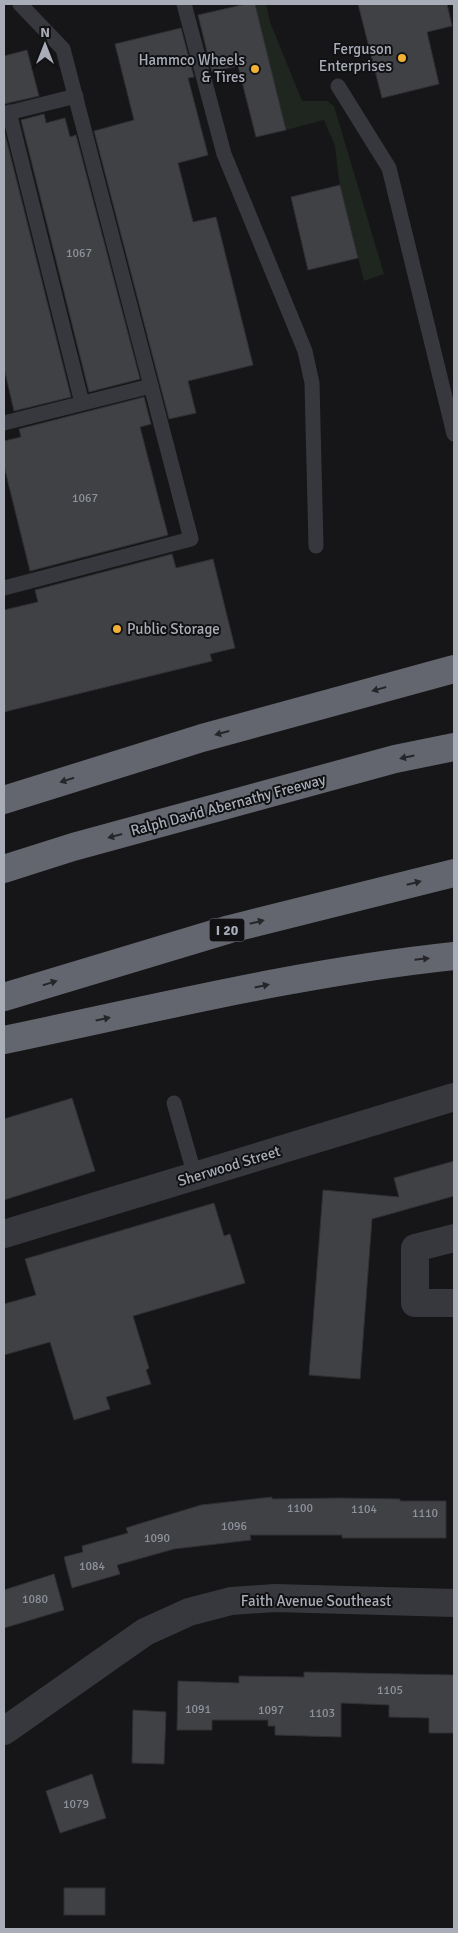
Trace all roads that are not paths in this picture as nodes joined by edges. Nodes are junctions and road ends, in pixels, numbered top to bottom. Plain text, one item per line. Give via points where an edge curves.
1 (20, 4) edge
2 (184, 4) edge
3 (338, 86) dead end
4 (76, 96) junction
5 (6, 113) edge
6 (151, 386) junction
7 (82, 403) junction
8 (4, 423) edge
9 (454, 434) edge
10 (316, 546) dead end
11 (4, 588) edge
12 (454, 669) edge
13 (454, 747) edge
14 (4, 800) edge
15 (4, 869) edge
16 (454, 873) edge
17 (454, 956) edge
18 (4, 997) edge
19 (4, 1040) edge
20 (454, 1097) edge
21 (174, 1103) dead end
22 (195, 1176) junction
23 (4, 1234) edge
24 (454, 1238) edge
25 (454, 1303) edge
26 (454, 1603) edge
27 (4, 1731) edge

1 - 4 lane via 63,49
2 - 10 lane via 224,154 305,351 312,383
3 - 9 lane via 389,168
4 - 5 lane
4 - 6 lane
5 - 7 lane
6 - 7 lane
6 - 11 lane via 191,539
7 - 8 lane
12 -> 14 highway via 193,741
13 -> 15 highway, Ralph David Abernathy Freeway via 329,777
18 -> 16 highway, I 20 via 230,929
19 -> 17 highway via 301,977
20 - 22 street, Sherwood Street
21 - 22 lane
22 - 23 street, Sherwood Street
24 - 25 street via 415,1248 415,1303
26 - 27 street, Faith Avenue Southeast via 275,1598 232,1601 189,1612 145,1632

